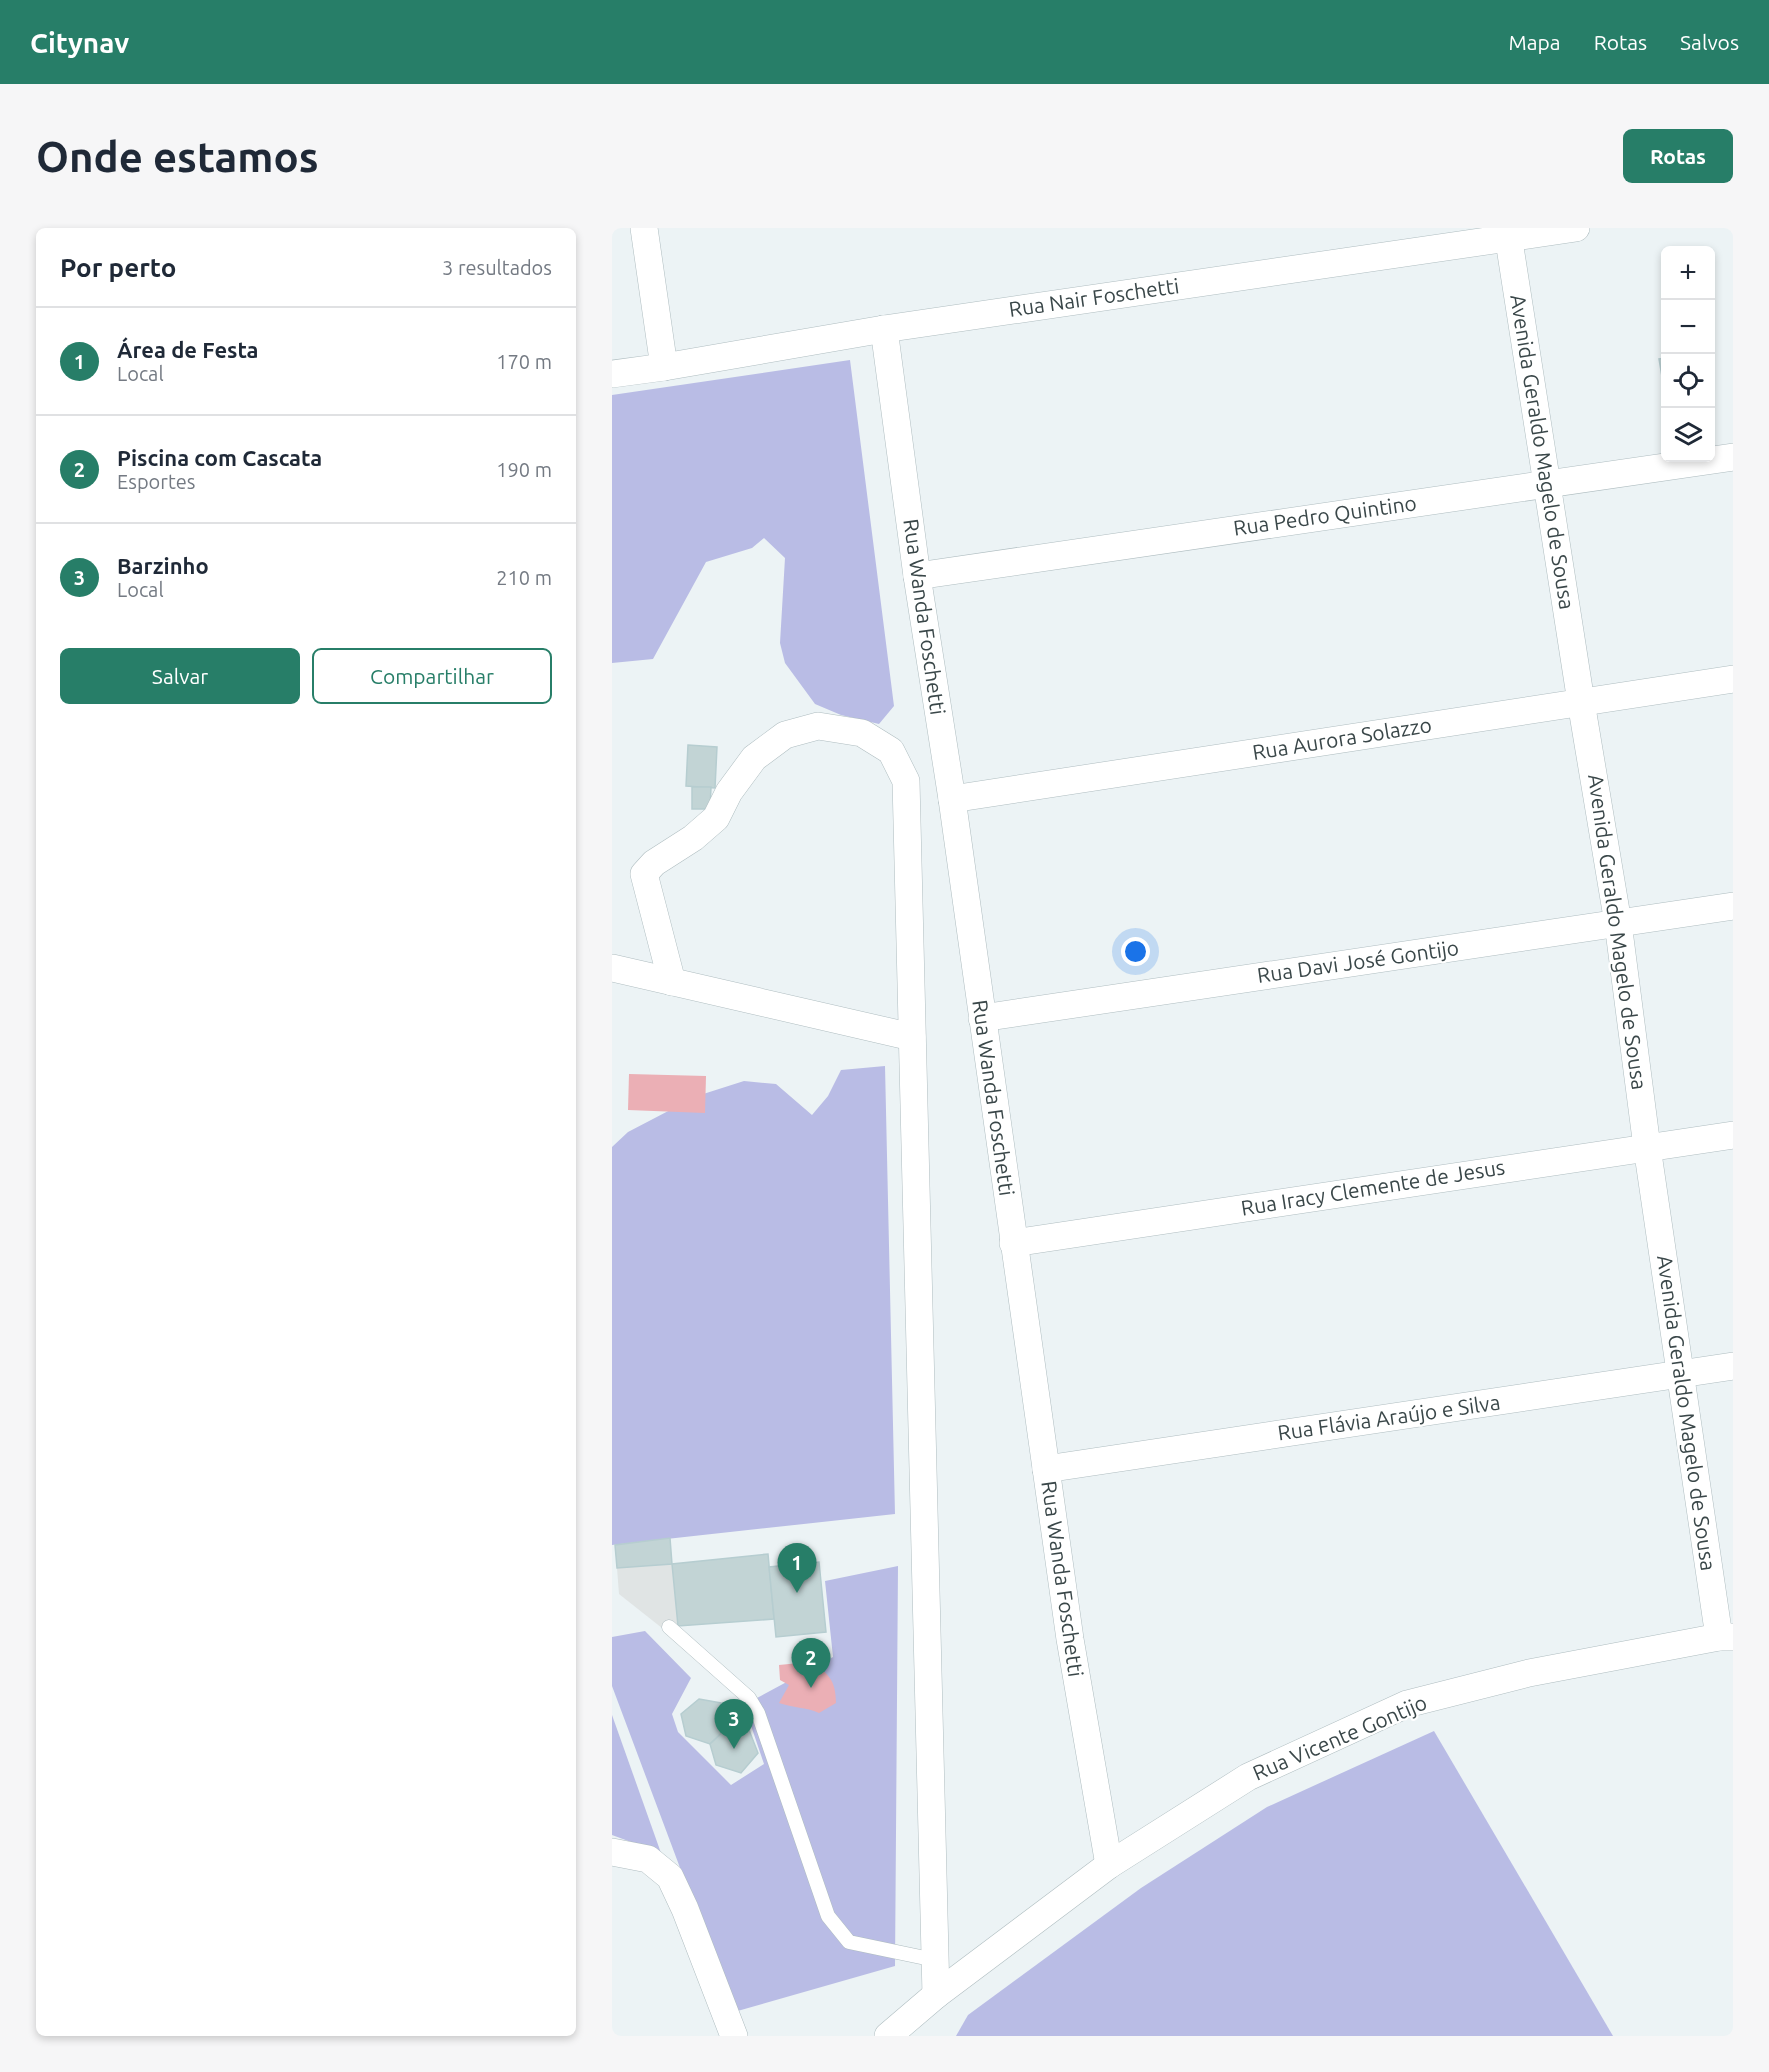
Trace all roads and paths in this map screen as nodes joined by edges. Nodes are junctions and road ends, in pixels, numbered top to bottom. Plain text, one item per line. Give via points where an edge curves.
1 (644, 228) edge
2 (1576, 228) edge
3 (1508, 233) edge
4 (884, 329) junction
5 (664, 367) junction
6 (612, 374) edge
7 (1733, 457) edge
8 (1547, 483) junction
9 (917, 576) junction
10 (1733, 679) edge
11 (1581, 702) junction
12 (952, 799) junction
13 (1733, 906) edge
14 (1618, 923) junction
15 (612, 968) edge
16 (672, 982) junction
17 (982, 1018) junction
18 (912, 1037) junction
19 (1733, 1135) edge
20 (1647, 1147) junction
21 (1013, 1243) junction
22 (1733, 1366) edge
23 (1680, 1374) junction
24 (1046, 1469) junction
25 (669, 1627) dead end
26 (1726, 1637) edge
27 (612, 1852) edge
28 (1109, 1865) junction
29 (935, 1960) junction
30 (936, 1995) junction
31 (734, 2036) edge
32 (888, 2036) edge

1 - 5 street
2 - 3 street, Rua Nair Foschetti
3 - 4 street, Rua Nair Foschetti
3 - 8 street, Avenida Geraldo Magelo de Sousa
4 - 5 street, Rua Nair Foschetti
4 - 9 street, Rua Wanda Foschetti
5 - 6 street, Rua Nair Foschetti
7 - 8 street, Rua Pedro Quintino
8 - 9 street, Rua Pedro Quintino
8 - 11 street, Avenida Geraldo Magelo de Sousa
9 - 12 street, Rua Wanda Foschetti
10 - 11 street, Rua Aurora Solazzo
11 - 12 street, Rua Aurora Solazzo
11 - 14 street, Avenida Geraldo Magelo de Sousa
12 - 17 street, Rua Wanda Foschetti
13 - 14 street, Rua Davi José Gontijo
14 - 17 street, Rua Davi José Gontijo
14 - 20 street, Avenida Geraldo Magelo de Sousa
15 - 16 street
16 - 18 street
16 - 18 street via 644,874 716,818 754,758 785,735 818,726 862,733 891,751 906,781
17 - 21 street, Rua Wanda Foschetti
18 - 29 street
19 - 20 street, Rua Iracy Clemente de Jesus
20 - 21 street, Rua Iracy Clemente de Jesus
20 - 23 street, Avenida Geraldo Magelo de Sousa
21 - 24 street, Rua Wanda Foschetti
22 - 23 street, Rua Flávia Araújo e Silva
23 - 24 street, Rua Flávia Araújo e Silva
23 - 26 street, Avenida Geraldo Magelo de Sousa
24 - 28 street, Rua Wanda Foschetti via 1070,1639
25 - 29 lane via 754,1705 828,1916 849,1942
26 - 28 street, Rua Vicente Gontijo via 1529,1673 1407,1704 1248,1777
27 - 31 street via 648,1859 670,1877
28 - 30 street, Rua Vicente Gontijo
29 - 30 street
30 - 32 street, Rua Vicente Gontijo

